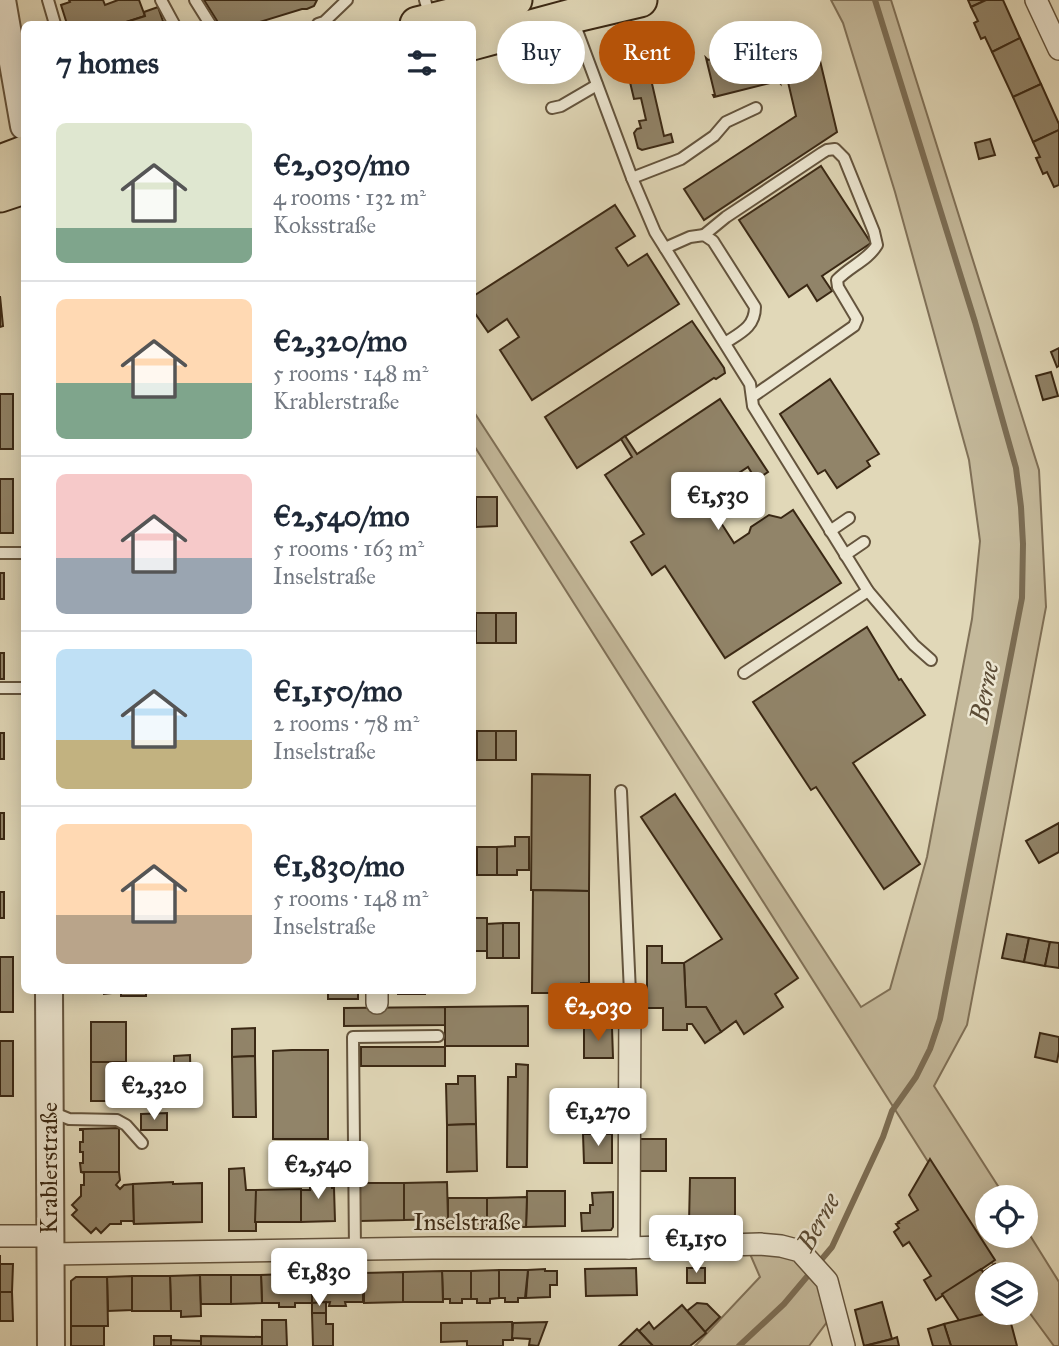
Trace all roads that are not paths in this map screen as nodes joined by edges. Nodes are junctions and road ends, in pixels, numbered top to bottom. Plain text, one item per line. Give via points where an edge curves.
1 (48, 0) edge
2 (161, 0) edge
3 (195, 0) edge
4 (347, 0) edge
5 (515, 0) edge
6 (640, 0) edge
7 (1036, 0) edge
8 (8, 2) edge
9 (571, 12) junction
10 (426, 17) edge
11 (54, 21) edge
12 (172, 21) edge
13 (207, 21) edge
14 (325, 21) edge
15 (476, 42) edge
16 (1059, 49) edge
17 (597, 85) junction
18 (21, 103) edge
19 (552, 108) dead end
20 (756, 108) dead end
21 (21, 154) edge
22 (0, 162) edge
23 (632, 178) junction
24 (21, 188) edge
25 (0, 195) edge
26 (704, 235) junction
27 (665, 248) junction
28 (725, 343) junction
29 (752, 397) junction
30 (849, 518) dead end
31 (830, 531) junction
32 (864, 542) dead end
33 (0, 553) edge
34 (21, 553) edge
35 (845, 555) junction
36 (868, 591) junction
37 (931, 660) dead end
38 (744, 673) dead end
39 (0, 688) edge
40 (21, 688) edge
41 (621, 791) dead end
42 (630, 993) joint
43 (49, 994) edge
44 (438, 1035) dead end
45 (49, 1111) junction
46 (142, 1143) dead end
47 (0, 1236) edge
48 (50, 1245) junction
49 (629, 1248) junction
50 (355, 1250) junction
51 (51, 1346) edge
52 (844, 1346) edge

1 - 11 lane
2 - 12 lane
3 - 13 lane
4 - 14 lane
5 - 10 main road
6 - 9 main road
7 - 16 street
8 - 18 street
9 - 15 main road
9 - 17 lane
17 - 19 lane
17 - 23 lane
20 - 23 lane via 726,122 681,159
21 - 22 main road
23 - 27 lane
24 - 25 main road
26 - 27 lane
26 - 28 lane via 713,241 755,307 752,324
26 - 29 lane via 811,160 835,149 844,158 874,232 877,245 873,251 837,280 857,319 854,326
27 - 28 lane
28 - 29 lane via 750,384
29 - 31 lane via 753,407
30 - 31 lane
31 - 35 lane
32 - 35 lane
33 - 34 lane
35 - 36 lane
36 - 37 lane
36 - 38 lane
39 - 40 lane
41 - 42 lane
42 - 49 street
43 - 45 street, Krablerstraße
44 - 50 lane via 353,1037
45 - 46 lane via 69,1119 117,1120
45 - 48 street, Krablerstraße
47 - 48 street, Inselstraße
48 - 50 street, Inselstraße
48 - 51 street, Krablerstraße
49 - 50 street, Inselstraße
49 - 52 street, Inselstraße via 760,1244 800,1251 827,1281

